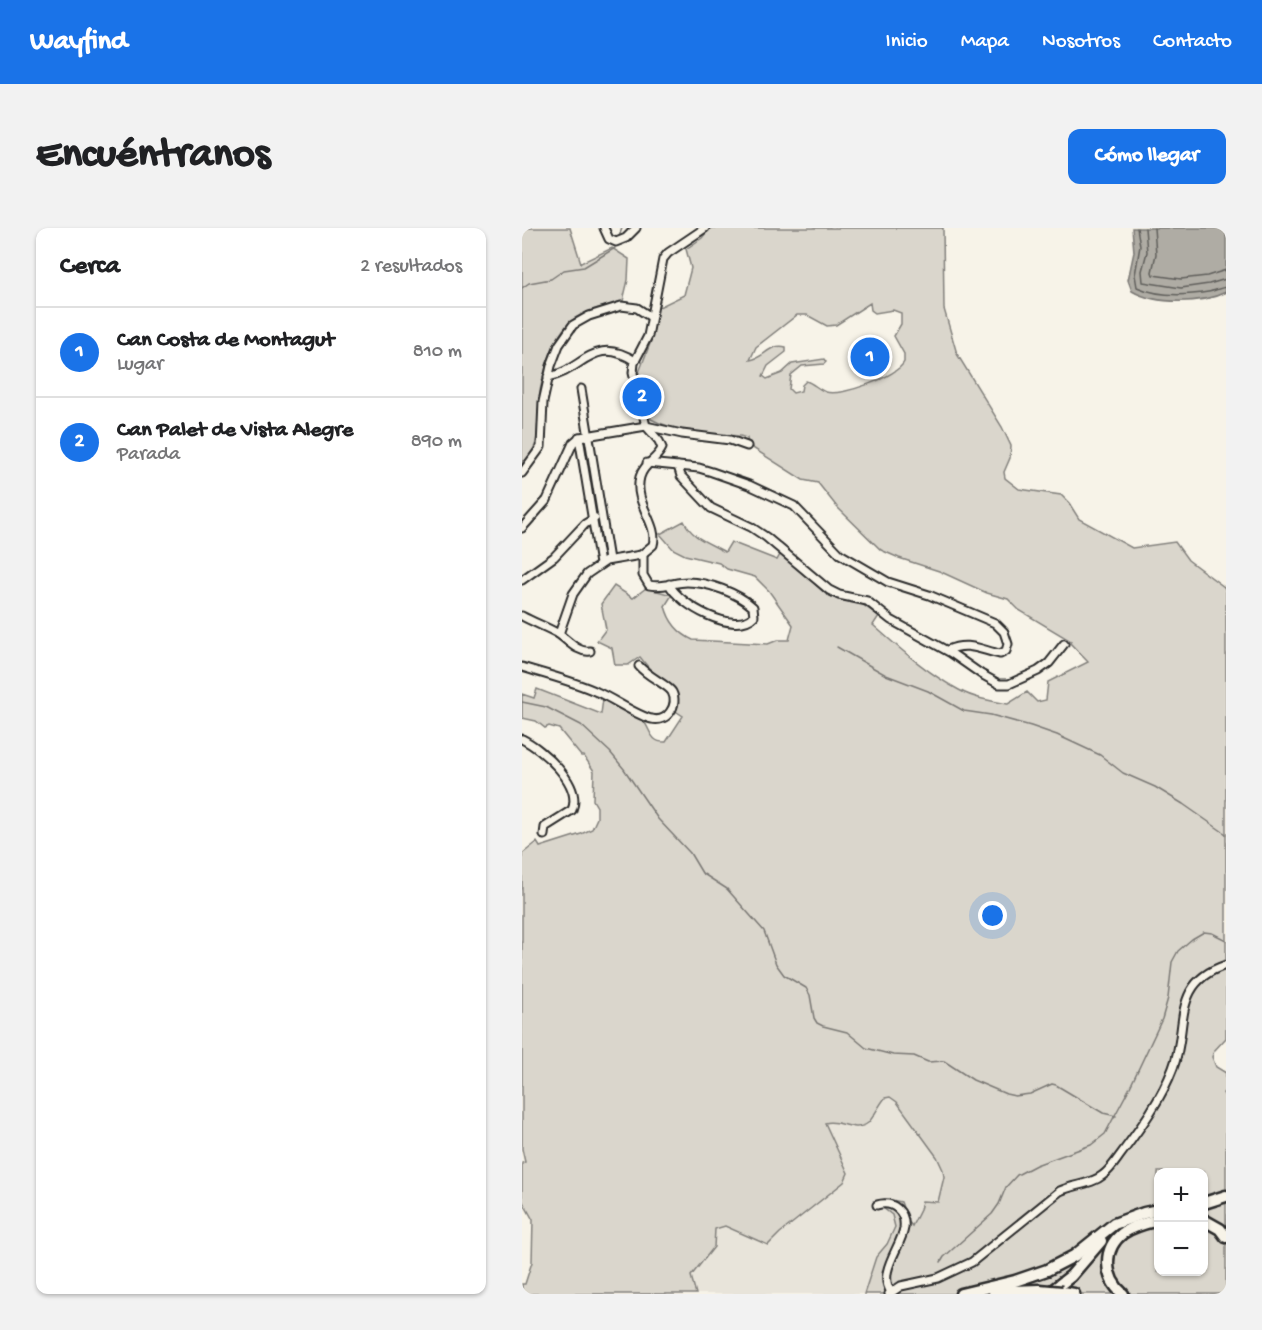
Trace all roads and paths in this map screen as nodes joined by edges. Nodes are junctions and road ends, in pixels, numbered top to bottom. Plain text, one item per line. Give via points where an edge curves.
1 (604, 228) edge
2 (636, 228) edge
3 (705, 228) edge
4 (651, 317) junction
5 (635, 361) junction
6 (548, 377) junction
7 (581, 389) dead end
8 (646, 426) junction
9 (589, 434) junction
10 (579, 437) junction
11 (747, 446) dead end
12 (648, 463) junction
13 (678, 466) junction
14 (522, 473) edge
15 (601, 517) junction
16 (593, 519) junction
17 (522, 528) edge
18 (643, 554) junction
19 (609, 560) junction
20 (600, 564) junction
21 (522, 580) edge
22 (669, 584) junction
23 (522, 616) edge
24 (559, 634) junction
25 (1064, 644) dead end
26 (948, 650) junction
27 (590, 651) dead end
28 (639, 666) dead end
29 (522, 667) edge
30 (522, 739) edge
31 (544, 835) dead end
32 (1226, 965) edge
33 (1226, 1196) edge
34 (1208, 1201) edge
35 (877, 1205) dead end
36 (1154, 1211) edge
37 (1124, 1221) junction
38 (1154, 1221) edge
39 (1207, 1222) edge
40 (1226, 1237) edge
41 (1044, 1292) edge
42 (890, 1293) edge
43 (961, 1294) edge
44 (994, 1294) edge
45 (1074, 1294) edge
46 (1123, 1294) edge

1 - 2 street via 609,239 616,242
3 - 4 street via 663,259
4 - 5 street via 646,343
4 - 6 street via 627,306 580,320 559,345
5 - 6 street via 621,353 602,352
5 - 8 street via 633,378
6 - 14 street via 542,442
7 - 9 street
8 - 9 street
8 - 11 street
8 - 12 street via 662,448
9 - 10 street
9 - 15 street
10 - 16 street
10 - 17 street via 543,505
12 - 13 street
12 - 18 street via 640,476 640,500 655,538
13 - 26 street via 681,476 711,508 766,537 829,590 867,601 891,620
13 - 26 street via 729,477 794,506 840,554 888,582 988,619 1000,627 1008,644 1000,654 975,646
15 - 16 street
15 - 19 street
16 - 20 street
16 - 21 street via 554,557
18 - 19 street
18 - 22 street via 646,582 654,586
19 - 20 street
20 - 24 street via 578,584
22 - 22 street via 689,582 719,589 750,604 754,616 744,622 720,621 700,611
23 - 24 street
24 - 27 street
25 - 26 street via 1038,672 1004,685 988,679
28 - 29 street via 672,693 673,706 664,718 650,719 595,691
30 - 31 street via 559,769 573,799 572,810 545,827
32 - 42 street via 1201,979 1187,999 1170,1075 1143,1125 1110,1169 1098,1179 1060,1191 966,1266
33 - 34 highway
35 - 42 street via 896,1207 904,1221 887,1275
36 - 37 highway
37 - 41 highway via 1071,1276
37 - 43 highway via 1047,1270
38 - 46 highway via 1125,1232 1112,1246 1109,1274
39 - 40 highway
41 - 44 highway
41 - 45 highway, bridge

